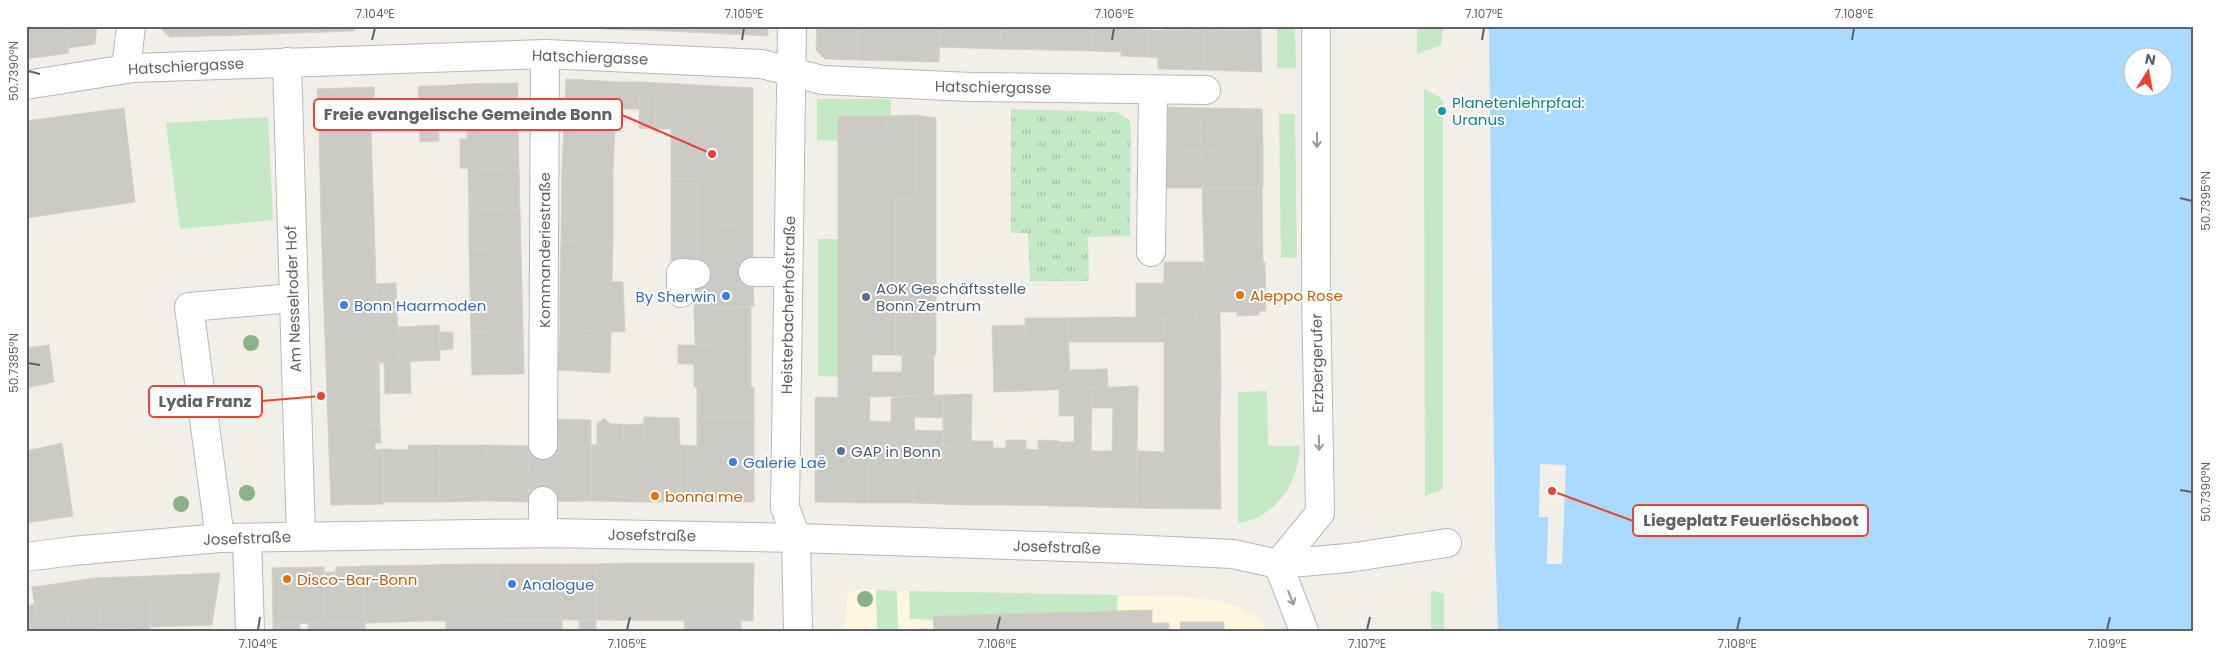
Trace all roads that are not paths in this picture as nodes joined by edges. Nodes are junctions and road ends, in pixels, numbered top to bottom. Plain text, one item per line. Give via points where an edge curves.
1 (131, 26) edge
2 (792, 26) edge
3 (1316, 26) edge
4 (545, 54) junction
5 (286, 62) junction
6 (126, 69) junction
7 (790, 71) junction
8 (26, 85) edge
9 (1153, 90) junction
10 (1206, 90) dead end
11 (1151, 252) dead end
12 (753, 272) tunnel mouth
13 (788, 272) junction
14 (293, 298) junction
15 (543, 445) tunnel mouth
16 (542, 501) tunnel mouth
17 (542, 533) junction
18 (301, 537) junction
19 (234, 538) junction
20 (796, 538) junction
21 (1447, 543) dead end
22 (26, 557) edge
23 (1278, 564) junction
24 (250, 631) edge
25 (798, 631) edge
26 (1304, 631) edge

1 - 6 street
2 - 7 street, Heisterbacherhofstraße
3 -> 23 street, Erzbergerufer via 1320,513
4 - 5 street, Hatschiergasse
4 - 7 street, Hatschiergasse via 762,64
4 - 15 street, Kommanderiestraße
5 - 6 street, Hatschiergasse
5 - 14 street, Am Nesselroder Hof
6 - 8 street, Hatschiergasse
7 - 9 street, Hatschiergasse via 822,80 880,84
7 - 13 street, Heisterbacherhofstraße
9 - 10 street, Hatschiergasse
9 - 11 street
12 - 13 street
13 - 20 street, Heisterbacherhofstraße via 785,507
14 - 18 street, Am Nesselroder Hof
14 - 19 street via 189,307
16 - 17 street
17 - 18 street, Josefstraße
17 - 20 street, Josefstraße
18 - 19 street, Josefstraße
19 - 22 street, Josefstraße
19 - 24 street
20 - 23 street, Josefstraße via 1233,554
20 - 25 street, Heisterbacherhofstraße
21 - 23 street, Josefstraße via 1348,558
23 -> 26 street

